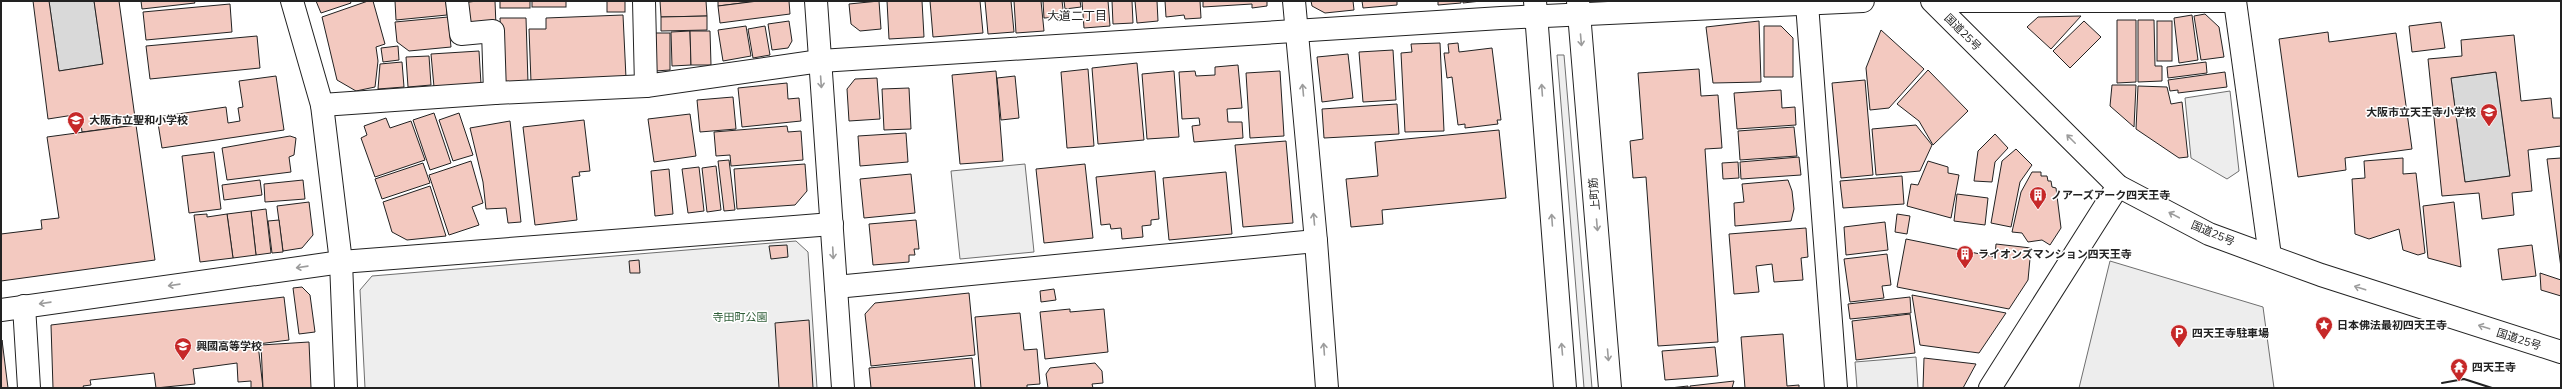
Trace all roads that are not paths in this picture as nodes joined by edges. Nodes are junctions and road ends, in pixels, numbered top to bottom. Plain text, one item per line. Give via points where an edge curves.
1 (292, 1) edge
2 (457, 1) edge
3 (644, 1) edge
4 (816, 1) edge
5 (1294, 1) edge
6 (1863, 1) edge
7 (1932, 1) edge
8 (1946, 1) edge
9 (2235, 1) edge
10 (1807, 4) junction
11 (1579, 7) edge
12 (1535, 8) edge
13 (1297, 31) junction
14 (820, 61) junction
15 (646, 86) junction
16 (495, 93) junction
17 (322, 105) junction
18 (2118, 186) junction
19 (832, 224) junction
20 (1316, 241) junction
21 (2270, 256) junction
22 (341, 262) junction
23 (836, 287) junction
24 (24, 306) junction
25 (1, 310) edge
26 (2561, 352) edge
27 (29, 388) edge
28 (346, 388) edge
29 (843, 388) edge
30 (1327, 388) edge
31 (1565, 388) edge
32 (1610, 388) edge
33 (1836, 388) edge
34 (1990, 388) edge

1 - 17 main road
2 - 16 main road via 461,34 493,31
3 - 15 main road
4 - 14 main road
5 - 13 main road
6 - 10 main road
18 -> 7 main road, 国道25号
8 - 9 main road
9 - 21 main road
10 - 11 main road
10 - 33 main road
11 - 12 main road
11 -> 32 main road, 上町筋
12 - 13 main road
31 -> 12 main road
13 - 14 main road
20 -> 13 main road
14 - 15 main road
14 -> 19 main road
15 - 16 main road
16 - 17 main road
17 - 22 main road
21 -> 18 main road, 国道25号 via 2209,234
18 - 34 main road
19 - 22 main road
19 -> 23 main road
20 - 23 main road
30 -> 20 main road
26 -> 21 main road, 国道25号 via 2321,275
22 -> 24 main road
22 - 28 main road
23 - 29 main road
24 - 25 main road
24 - 27 main road

